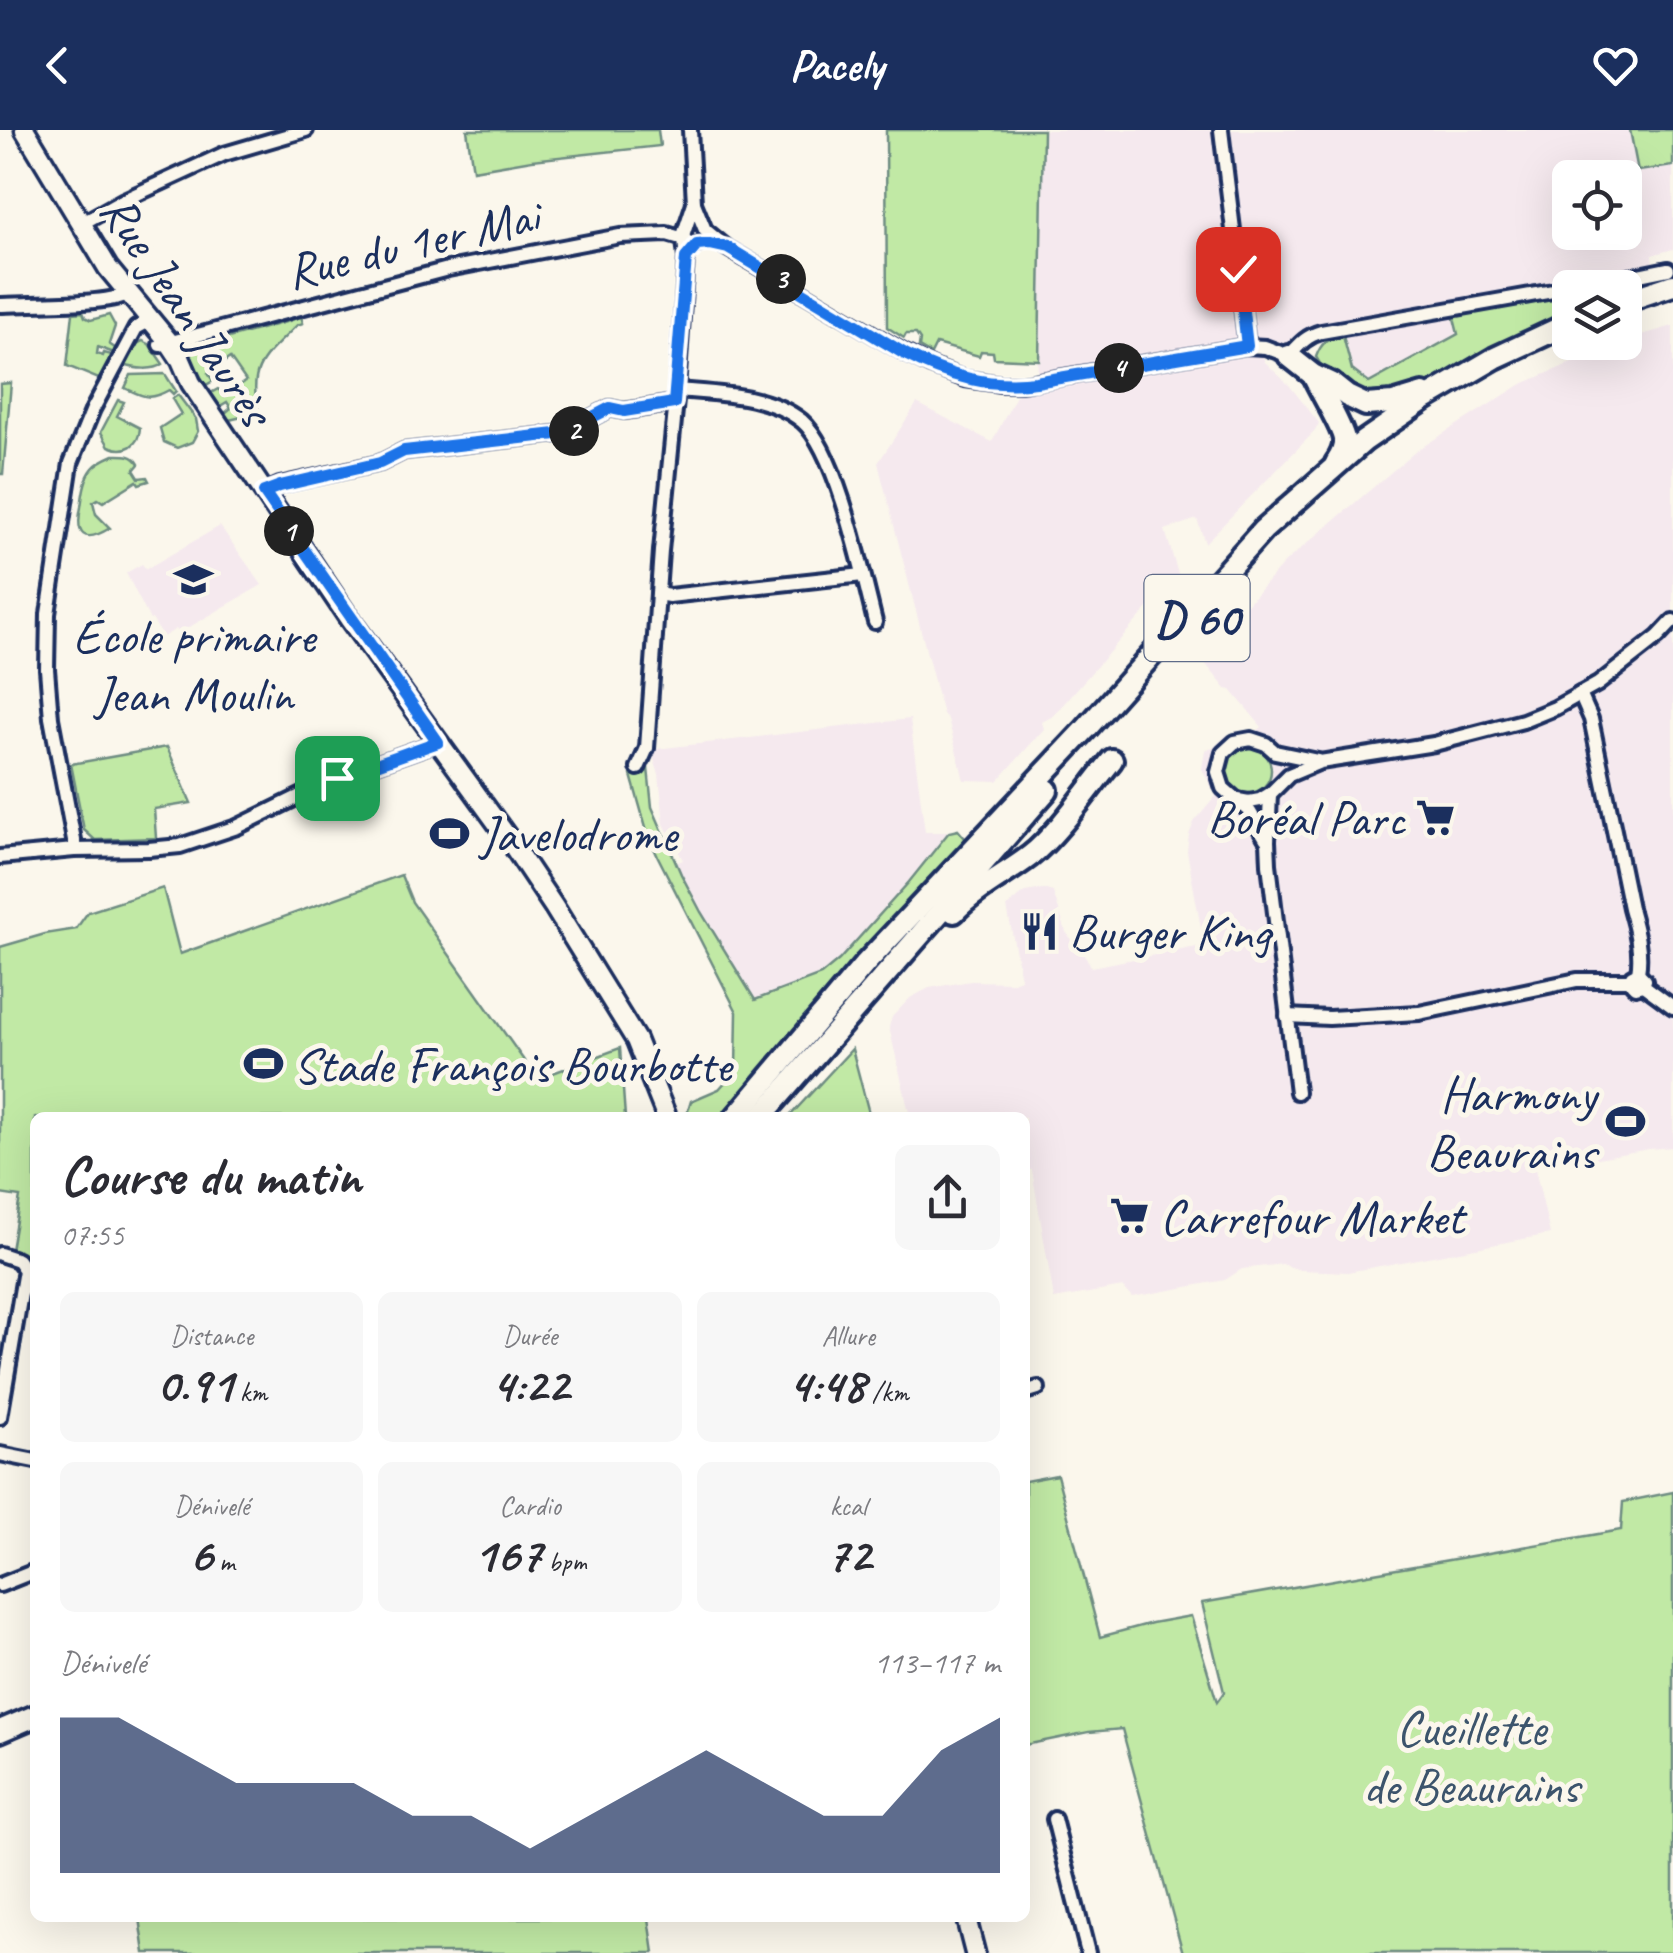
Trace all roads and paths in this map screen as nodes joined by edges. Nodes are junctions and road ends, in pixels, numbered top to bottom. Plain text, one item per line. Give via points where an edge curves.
1 (24, 130) edge
2 (306, 130) edge
3 (690, 130) edge
4 (1221, 130) edge
5 (81, 224) junction
6 (694, 235) junction
7 (1671, 277) edge
8 (1642, 280) edge
9 (1552, 292) edge
10 (1642, 292) edge
11 (124, 296) junction
12 (1673, 298) edge
13 (0, 305) edge
14 (1642, 307) edge
15 (146, 323) junction
16 (1552, 331) edge
17 (1552, 343) edge
18 (164, 344) junction
19 (1247, 346) junction
20 (1290, 356) junction
21 (1313, 375) junction
22 (1444, 388) junction
23 (676, 396) junction
24 (1335, 465) junction
25 (264, 492) junction
26 (863, 575) junction
27 (658, 594) junction
28 (1673, 621) edge
29 (875, 622) dead end
30 (1580, 694) junction
31 (438, 742) junction
32 (1275, 752) junction
33 (1112, 760) dead end
34 (1320, 762) junction
35 (638, 768) dead end
36 (1273, 789) junction
37 (1238, 800) junction
38 (1268, 840) junction
39 (74, 850) junction
40 (0, 857) edge
41 (886, 974) junction
42 (1637, 979) junction
43 (1673, 1007) edge
44 (1287, 1016) junction
45 (651, 1081) junction
46 (1298, 1092) dead end
47 (652, 1112) edge
48 (664, 1112) edge
49 (740, 1112) edge
50 (765, 1112) edge
51 (0, 1254) edge
52 (0, 1416) edge
53 (0, 1454) edge
54 (30, 1460) edge
55 (30, 1573) edge
56 (0, 1585) edge
57 (30, 1718) edge
58 (0, 1731) edge
59 (1054, 1818) dead end
60 (967, 1922) edge
61 (975, 1953) edge
62 (1088, 1953) edge

1 - 5 main road, Rue Jean Jaurès
2 - 5 street via 224,154
3 - 6 street
4 - 19 street
5 - 11 main road, Rue Jean Jaurès
6 - 18 street, Rue du 1er Mai via 620,236 463,266
6 - 19 street via 728,248 905,354 965,379 1022,384
6 - 23 street via 686,258
7 - 8 street
7 - 10 main road
9 - 20 street via 1321,332
11 - 13 street
11 - 15 main road, Rue Jean Jaurès
12 - 14 main road
15 - 18 main road, Rue Jean Jaurès
15 - 39 street via 136,328 78,443 48,614 48,698
16 - 22 main road, D 60
17 - 41 main road, D 60 via 1437,405 1301,508
18 - 25 main road, Rue Jean Jaurès
19 - 20 street
20 - 21 main road
21 - 22 main road via 1366,405
21 - 24 main road via 1343,433
22 - 24 main road, D 60
23 - 25 street via 624,411 610,408 574,432 404,451
23 - 26 street via 752,399 802,422 827,455
23 - 27 street
24 - 49 main road, D 60 via 1240,554 865,964
25 - 31 main road, Rue Jean Jaurès
26 - 27 street
26 - 29 street
27 - 35 street via 647,748
28 - 30 street
30 - 34 street via 1496,730
30 - 42 street via 1636,928
31 - 39 street via 180,846
31 - 45 main road, Rue Jean Jaurès via 594,968 636,1040
32 - 34 street
32 - 36 street via 1280,768
32 - 37 street via 1251,739 1222,752 1218,779
33 - 41 main road via 1030,856 958,907
34 - 36 street
36 - 37 street via 1260,800
36 - 38 street
37 - 38 street
38 - 44 street
39 - 40 street
41 - 50 main road, D 60
42 - 43 street
42 - 44 street via 1577,980 1419,1013
44 - 46 street
45 - 47 main road
45 - 48 main road, Rue Jean Jaurès
51 - 52 street via 25,1270
53 - 54 street
55 - 56 street
57 - 58 main road
59 - 62 street
60 - 61 main road

